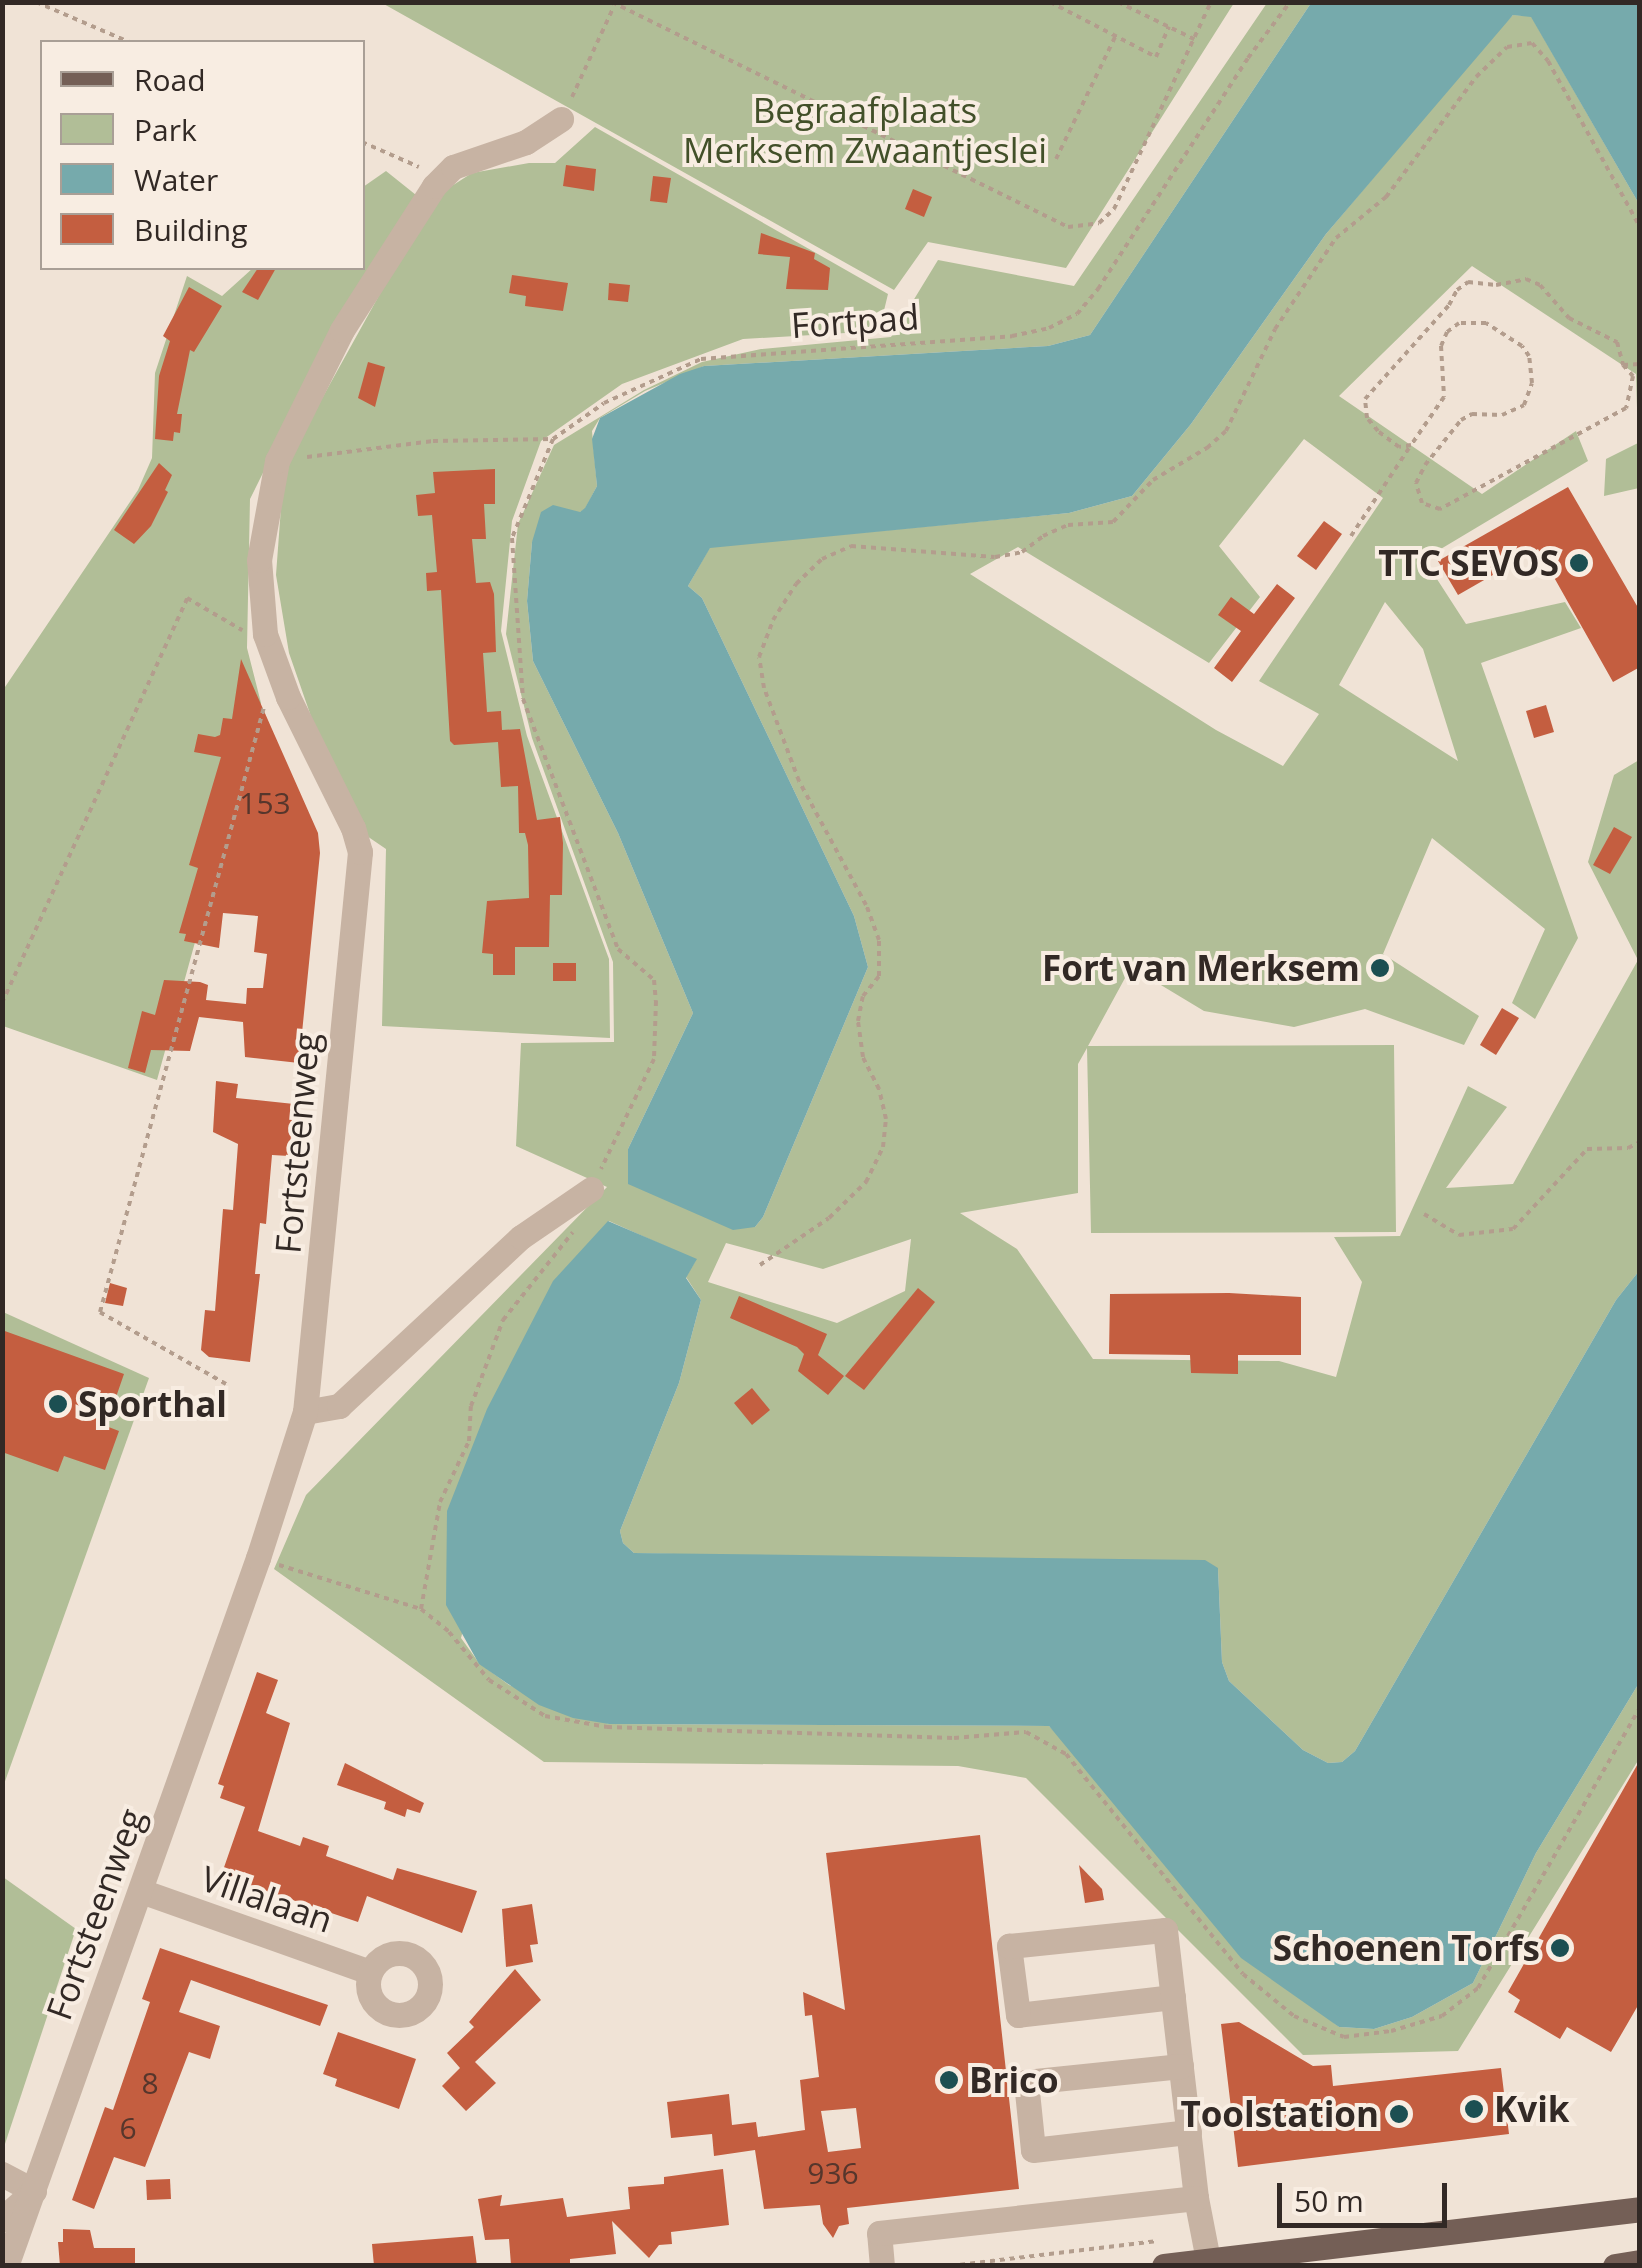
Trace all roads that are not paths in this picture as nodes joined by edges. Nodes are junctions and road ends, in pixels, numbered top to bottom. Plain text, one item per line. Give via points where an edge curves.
1 (561, 119) road end
2 (591, 1190) road end
3 (305, 1412) junction
4 (141, 1891) junction
5 (370, 1972) dead end
6 (1173, 1997) junction
7 (1181, 2066) junction
8 (1188, 2132) junction
9 (2, 2174) edge
10 (34, 2191) junction
11 (1196, 2198) junction
12 (1640, 2209) edge
13 (2, 2219) edge
14 (1208, 2260) junction
15 (1640, 2262) edge
16 (6, 2266) edge
17 (882, 2266) edge
18 (1164, 2266) edge
19 (1614, 2266) edge

1 - 3 street, Fortsteenweg via 526,142 453,167 434,186 342,330 277,461 260,560 268,645 360,852
2 - 3 street via 521,1237 339,1406
3 - 4 street, Fortsteenweg
4 - 5 street, Villalaan
4 - 10 street, Fortsteenweg
6 - 6 street via 1018,2015 1010,1946 1166,1930
6 - 7 street
7 - 8 street
7 - 8 street via 1026,2082 1031,2133 1033,2150
8 - 11 street
9 - 10 street
10 - 13 street
10 - 16 street, Fortsteenweg
11 - 14 street
11 - 17 street via 878,2233
12 - 14 main road
14 - 18 main road
15 - 19 main road

